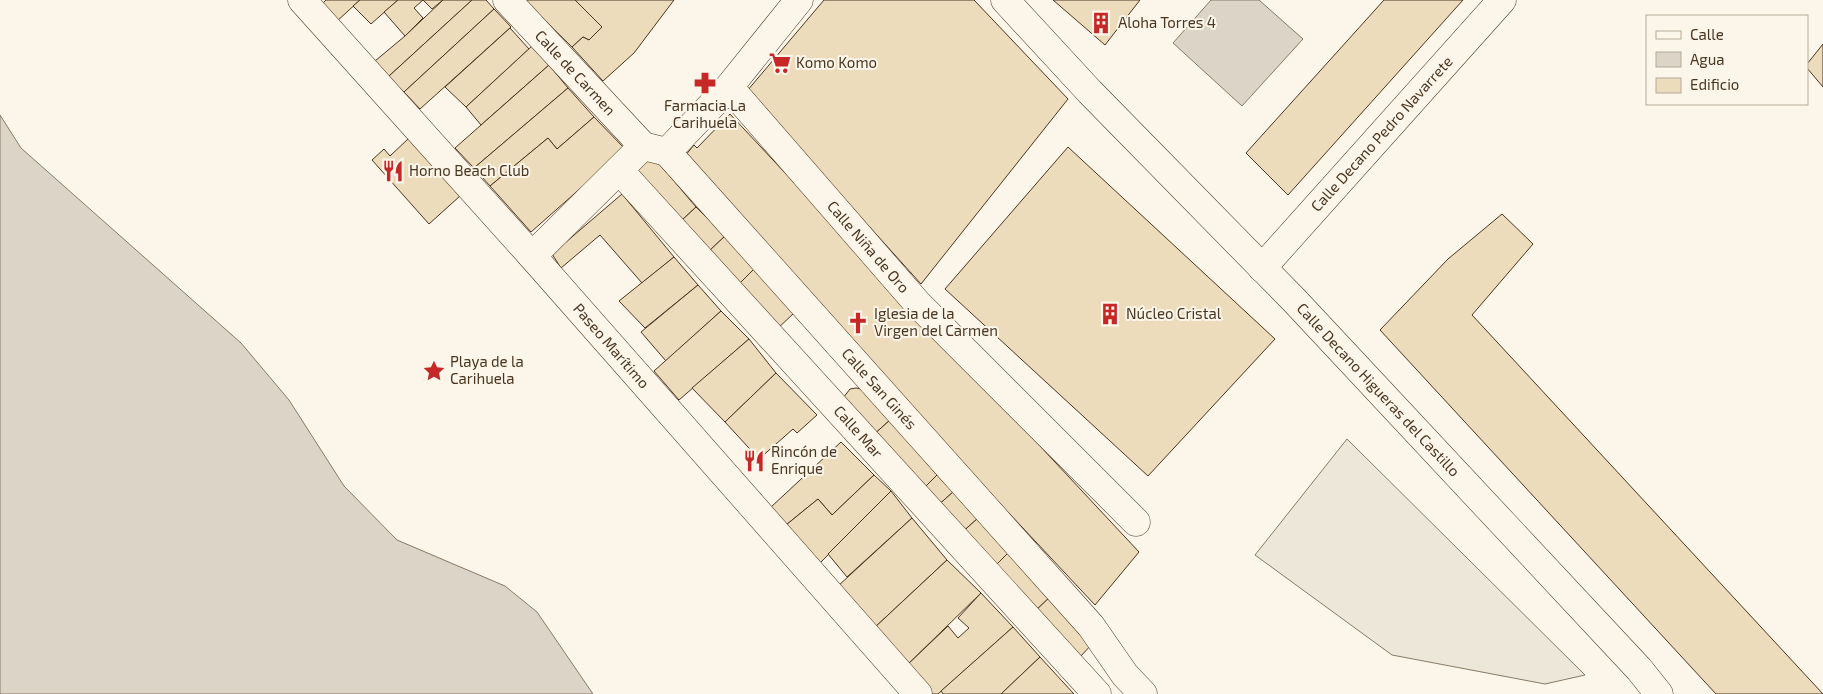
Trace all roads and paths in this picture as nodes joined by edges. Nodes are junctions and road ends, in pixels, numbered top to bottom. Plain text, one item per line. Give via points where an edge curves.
1 (302, 0) edge
2 (506, 0) edge
3 (799, 0) edge
4 (1005, 0) edge
5 (1502, 0) edge
6 (729, 87) junction
7 (655, 149) junction
8 (619, 170) junction
9 (532, 256) junction
10 (1262, 268) junction
11 (1136, 522) dead end
12 (918, 694) edge
13 (1097, 694) edge
14 (1144, 694) edge
15 (1659, 694) edge

1 - 9 street, Paseo Marítimo
2 - 7 street, Calle de Carmen
3 - 6 street
4 - 10 street, Calle Decano Higueras del Castillo
5 - 10 street, Calle Decano Pedro Navarrete
6 - 7 street
6 - 11 street, Calle Niña de Oro via 918,304
7 - 8 street
7 - 14 street, Calle San Ginés via 1091,626 1125,675
8 - 9 street
8 - 13 street, Calle Mar
9 - 12 street, Paseo Marítimo
10 - 15 street, Calle Decano Higueras del Castillo

